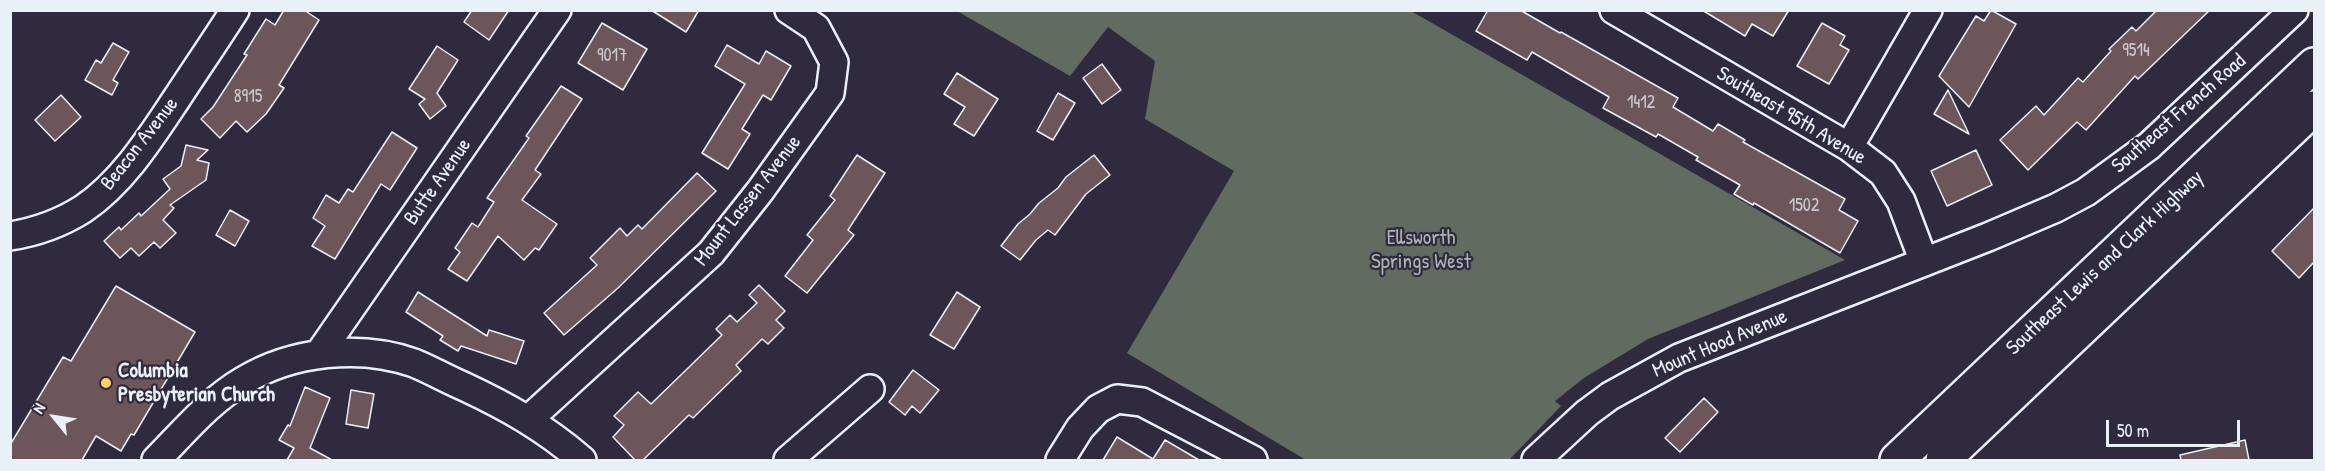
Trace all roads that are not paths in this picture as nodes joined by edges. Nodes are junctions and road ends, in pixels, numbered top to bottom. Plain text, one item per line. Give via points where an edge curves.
1 (235, 10) edge
2 (557, 10) edge
3 (789, 10) edge
4 (1614, 10) edge
5 (1928, 10) edge
6 (2294, 10) edge
7 (2314, 65) edge
8 (2314, 108) edge
9 (1849, 147) junction
10 (10, 236) edge
11 (1924, 262) junction
12 (320, 354) junction
13 (870, 389) dead end
14 (529, 419) junction
15 (1242, 458) edge
16 (156, 460) edge
17 (582, 460) edge
18 (788, 460) edge
19 (1060, 460) edge
20 (1536, 460) edge
21 (1897, 460) edge
22 (1943, 460) edge

1 - 10 street, Beacon Avenue via 161,122 129,166 103,193 57,224
2 - 12 street, Butte Avenue
3 - 14 street, Mount Lassen Avenue via 816,28 834,62 830,93 711,254
4 - 9 street, Southeast 95th Avenue
5 - 9 street
6 - 11 street, Southeast French Road via 2149,146 2086,192
7 - 21 highway, Southeast Lewis and Clark Highway
8 - 22 highway, Southeast Lewis and Clark Highway
9 - 11 street, Southeast 95th Avenue via 1889,182 1901,201
11 - 20 street, Mount Hood Avenue via 1679,358 1635,380 1603,401
12 - 14 street via 365,354 414,364
12 - 16 street via 288,360 244,380 216,400
13 - 18 street
14 - 17 street
15 - 19 street via 1142,402 1117,399 1098,409 1080,428

